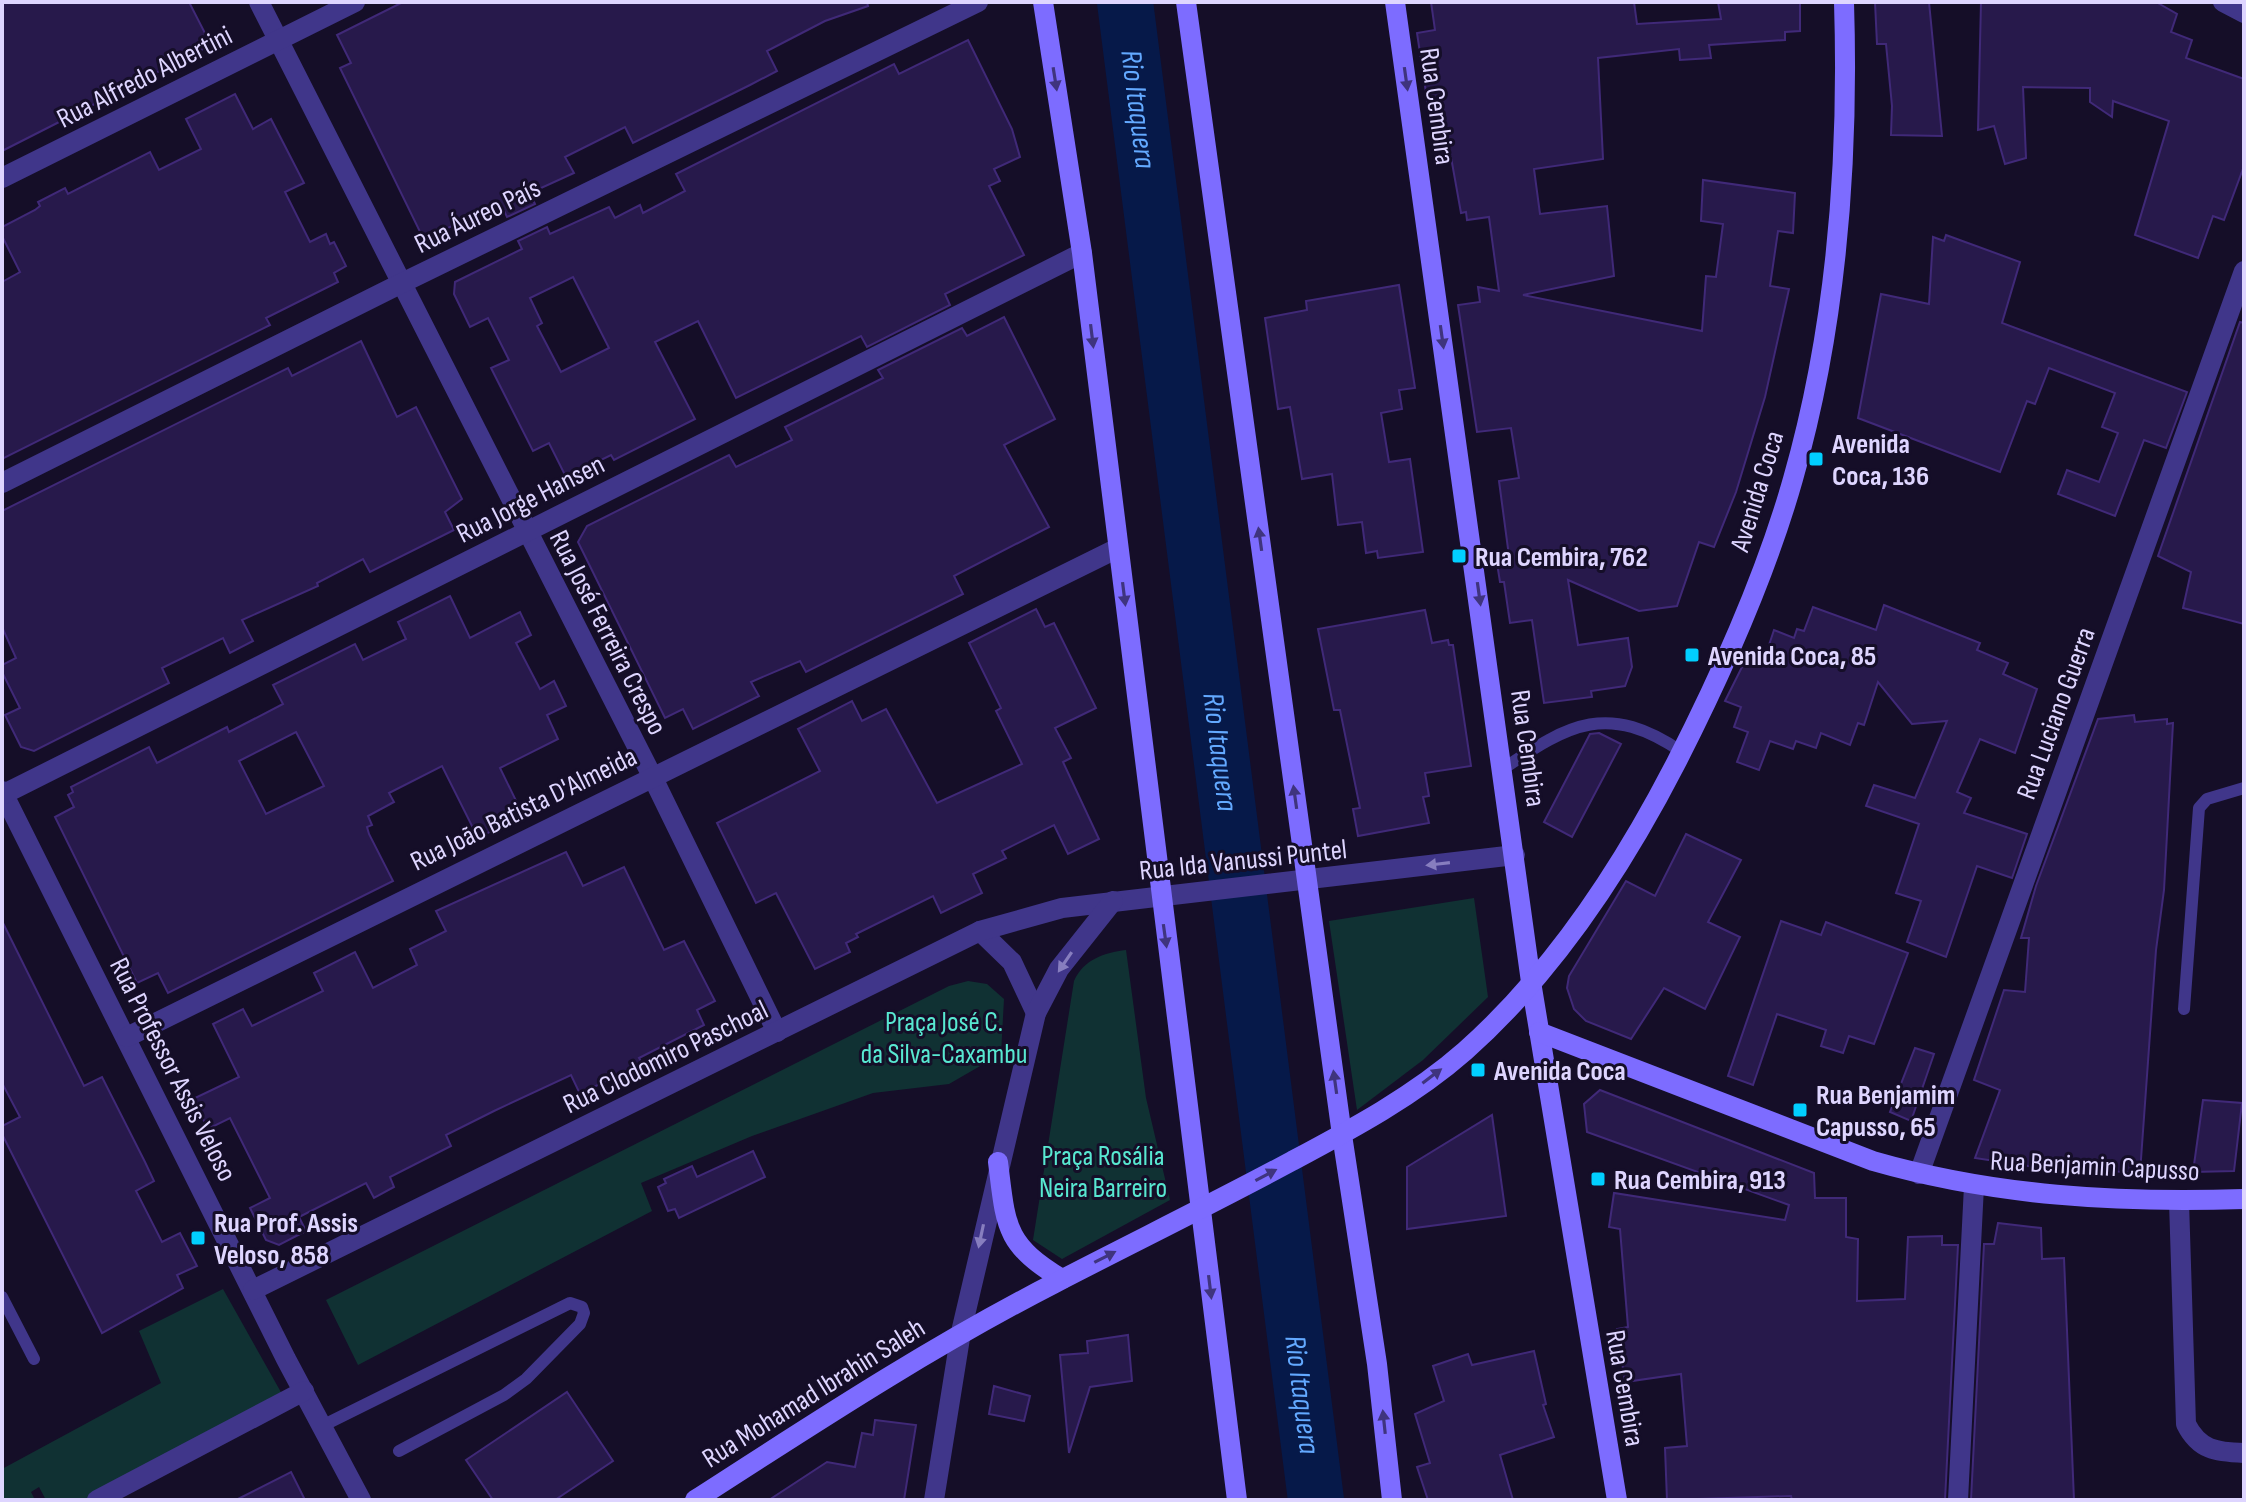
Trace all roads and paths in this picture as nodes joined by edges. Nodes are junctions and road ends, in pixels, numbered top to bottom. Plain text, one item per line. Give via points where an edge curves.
1 (259, 2) edge
2 (355, 2) edge
3 (978, 2) edge
4 (1043, 2) edge
5 (1186, 2) edge
6 (1395, 2) edge
7 (1844, 2) edge
8 (2223, 2) edge
9 (2244, 13) edge
10 (278, 40) junction
11 (2, 178) edge
12 (1082, 253) junction
13 (2244, 271) edge
14 (400, 284) junction
15 (2, 483) edge
16 (525, 532) junction
17 (1118, 548) junction
18 (1682, 752) junction
19 (1503, 769) junction
20 (652, 776) junction
21 (2244, 788) edge
22 (3, 792) edge
23 (1515, 855) junction
24 (1306, 881) junction
25 (1160, 896) junction
26 (1113, 901) junction
27 (980, 931) junction
28 (1531, 982) junction
29 (2184, 1009) dead end
30 (1036, 1013) junction
31 (777, 1032) junction
32 (1539, 1032) junction
33 (127, 1037) junction
34 (1342, 1135) junction
35 (998, 1162) junction
36 (1919, 1174) junction
37 (1974, 1186) junction
38 (2244, 1199) edge
39 (2179, 1201) junction
40 (1207, 1206) junction
41 (1062, 1279) junction
42 (253, 1290) junction
43 (2, 1297) edge
44 (961, 1332) junction
45 (34, 1359) dead end
46 (304, 1391) junction
47 (322, 1426) junction
48 (399, 1451) dead end
49 (2244, 1453) edge
50 (97, 1500) edge
51 (361, 1500) edge
52 (695, 1500) edge
53 (934, 1500) edge
54 (1237, 1500) edge
55 (1392, 1500) edge
56 (1617, 1500) edge
57 (1958, 1500) edge

1 - 10 street, Rua José Ferreira Crespo
2 - 10 street, Rua Alfredo Albertini
3 - 14 street, Rua Áureo País
4 -> 12 street
24 -> 5 street
6 -> 19 street, Rua Cembira
7 - 18 street, Avenida Coca via 1842,199 1829,302 1797,464 1754,594
8 - 9 street
10 - 11 street, Rua Alfredo Albertini
10 - 14 street, Rua José Ferreira Crespo
12 - 16 street, Rua Jorge Hansen
12 -> 17 street
13 - 36 street, Rua Luciano Guerra
14 - 15 street, Rua Áureo País
14 - 16 street, Rua José Ferreira Crespo
16 - 20 street, Rua José Ferreira Crespo
16 - 22 street, Rua Jorge Hansen
17 - 20 street, Rua João Batista D'Almeida
17 -> 25 street
18 - 19 lane via 1640,727 1598,721 1553,736
18 - 28 street, Avenida Coca via 1640,832
19 - 23 street, Rua Cembira
20 - 31 street, Rua José Ferreira Crespo
20 - 33 street, Rua João Batista D'Almeida
21 - 29 lane via 2207,799 2199,808
22 - 33 street, Rua Professor Assis Veloso
23 -> 24 street, Rua Ida Vanussi Puntel
23 - 28 street, Rua Cembira
24 - 25 street, Rua Ida Vanussi Puntel
34 -> 24 street
25 - 26 street, Rua Ida Vanussi Puntel
25 -> 40 street
26 - 27 street, Rua Clodomiro Paschoal via 1041,912
26 -> 30 street, Rua Ida Vanussi Puntel via 1059,969
27 - 30 street via 1012,962
27 - 31 street, Rua Clodomiro Paschoal
28 - 32 street, Rua Cembira
34 -> 28 street, Avenida Coca via 1465,1050
30 - 35 street, Rua Ida Vanussi Puntel
31 - 42 street, Rua Clodomiro Paschoal
32 - 36 street, Rua Benjamin Capusso
32 - 56 street, Rua Cembira
33 - 42 street, Rua Professor Assis Veloso
40 -> 34 street, Avenida Coca
55 -> 34 street
35 - 41 street via 1012,1237 1022,1252
35 -> 44 street, Rua Ida Vanussi Puntel
36 - 37 street, Rua Benjamin Capusso
37 - 39 street, Rua Benjamin Capusso via 2058,1197
37 - 57 street
38 - 39 street, Rua Benjamin Capusso
39 - 49 street via 2186,1424 2195,1441 2215,1451
41 -> 40 street, Avenida Coca
40 -> 54 street
41 - 44 street, Avenida Coca
42 - 46 street, Rua Professor Assis Veloso
43 - 45 lane
44 - 52 street, Rua Mohamad Ibrahin Saleh
44 - 53 street, Rua Ida Vanussi Puntel
46 - 47 street, Rua Professor Assis Veloso
46 - 50 street
47 - 48 lane via 570,1303 582,1307 580,1324 526,1379
47 - 51 street, Rua Professor Assis Veloso

